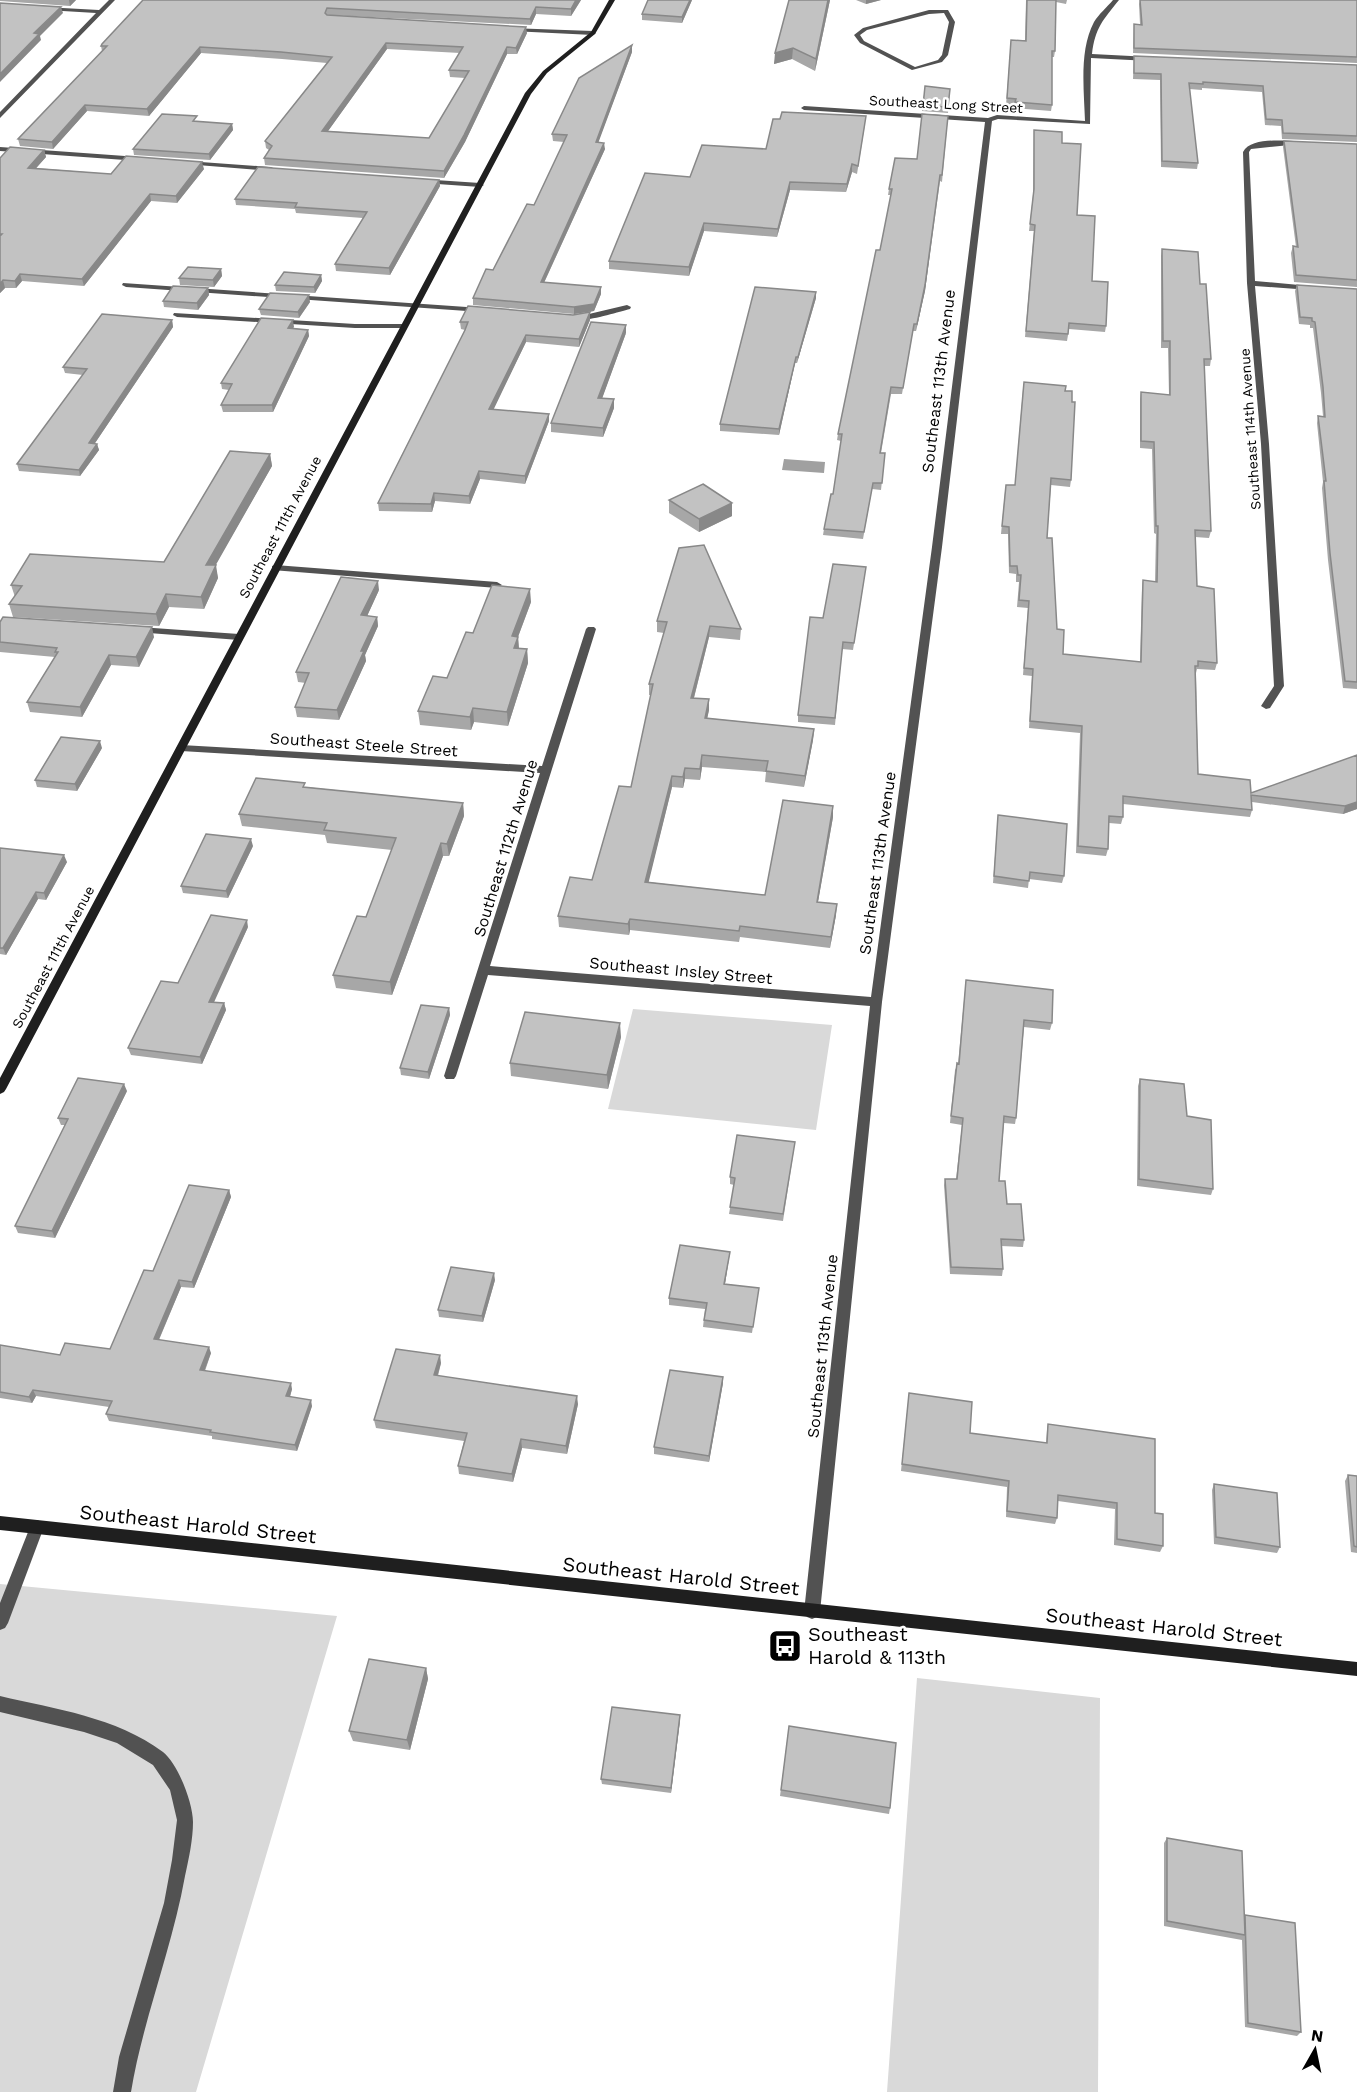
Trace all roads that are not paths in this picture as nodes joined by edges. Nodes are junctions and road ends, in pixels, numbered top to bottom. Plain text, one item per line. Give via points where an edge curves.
1 (112, 0) edge
2 (612, 0) edge
3 (1105, 0) edge
4 (1115, 1) edge
5 (34, 7) edge
6 (948, 8) joint
7 (101, 12) junction
8 (497, 28) edge
9 (593, 33) junction
10 (1089, 56) junction
11 (1157, 59) edge
12 (804, 108) dead end
13 (0, 116) edge
14 (988, 120) junction
15 (1305, 144) edge
16 (0, 149) edge
17 (142, 159) edge
18 (178, 162) edge
19 (283, 170) edge
20 (410, 180) edge
21 (480, 185) junction
22 (1251, 284) junction
23 (126, 285) dead end
24 (1322, 289) edge
25 (415, 304) junction
26 (627, 307) dead end
27 (495, 311) edge
28 (177, 315) dead end
29 (563, 317) edge
30 (404, 326) junction
31 (275, 568) junction
32 (497, 585) edge
33 (591, 629) dead end
34 (132, 630) edge
35 (239, 637) junction
36 (1266, 706) dead end
37 (181, 748) junction
38 (546, 770) junction
39 (483, 970) junction
40 (876, 1002) junction
41 (450, 1076) dead end
42 (0, 1089) edge
43 (0, 1523) edge
44 (37, 1527) junction
45 (812, 1612) junction
46 (0, 1623) edge
47 (1357, 1668) edge
48 (0, 1704) edge
49 (122, 2092) edge

1 - 7 street
2 - 9 street, Southeast 111th Avenue
3 - 4 street
4 - 10 street via 1097,22
5 - 7 street
6 - 6 street via 952,22 940,62 914,69 861,42 857,36 865,29
7 - 13 street
8 - 9 street
9 - 21 street, Southeast 111th Avenue via 535,83
10 - 11 street
10 - 14 street, Southeast Long Street via 1088,123 997,117
12 - 14 street, Southeast Long Street
14 - 40 street, Southeast 113th Avenue via 937,547
15 - 22 street, Southeast 114th Avenue via 1250,147 1246,159
16 - 17 street
18 - 19 street
20 - 21 street
21 - 25 street, Southeast 111th Avenue
22 - 24 street
22 - 36 street, Southeast 114th Avenue via 1279,686
23 - 25 street
25 - 27 street
25 - 30 street, Southeast 111th Avenue
26 - 29 street via 585,317
28 - 30 street
30 - 31 street, Southeast 111th Avenue
31 - 32 street
31 - 35 street, Southeast 111th Avenue
33 - 38 street, Southeast 112th Avenue
34 - 35 street
35 - 37 street, Southeast 111th Avenue
37 - 38 street, Southeast Steele Street
37 - 42 street, Southeast 111th Avenue
38 - 39 street, Southeast 112th Avenue
39 - 40 street, Southeast Insley Street
39 - 41 street, Southeast 112th Avenue
40 - 45 street, Southeast 113th Avenue
43 - 44 street, Southeast Harold Street
44 - 45 street, Southeast Harold Street
44 - 46 street
45 - 47 street, Southeast Harold Street
48 - 49 street via 121,1736 159,1759 177,1787 184,1820 180,1860

